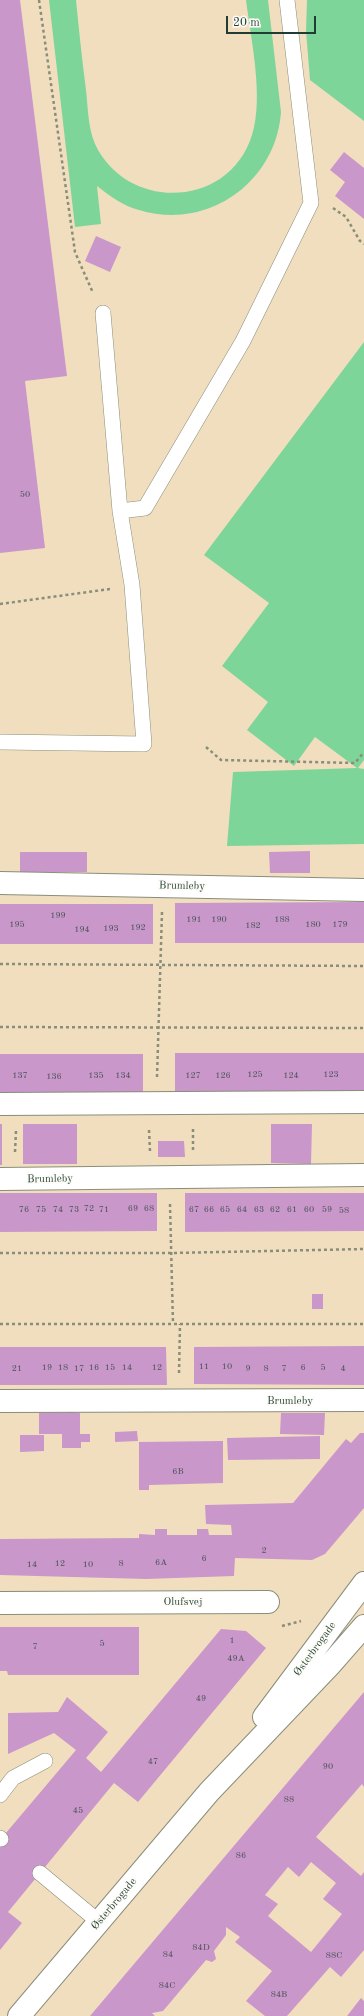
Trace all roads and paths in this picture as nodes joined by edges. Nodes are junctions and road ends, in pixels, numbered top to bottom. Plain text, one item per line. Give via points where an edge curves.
1 (40, 0) edge
2 (288, 0) edge
3 (309, 189) junction
4 (364, 244) edge
5 (103, 313) joint
6 (120, 511) junction
7 (132, 585) junction
8 (0, 604) edge
9 (0, 742) edge
10 (206, 747) dead end
11 (364, 752) edge
12 (0, 883) edge
13 (162, 886) junction
14 (364, 890) edge
15 (0, 964) edge
16 (161, 965) junction
17 (364, 966) edge
18 (0, 1027) edge
19 (159, 1028) junction
20 (364, 1028) edge
21 (364, 1102) edge
22 (157, 1103) junction
23 (192, 1103) junction
24 (8, 1104) edge
25 (364, 1175) edge
26 (160, 1177) junction
27 (194, 1177) junction
28 (7, 1179) edge
29 (364, 1249) edge
30 (0, 1252) edge
31 (172, 1253) junction
32 (0, 1324) edge
33 (173, 1324) junction
34 (180, 1324) junction
35 (364, 1324) edge
36 (364, 1400) edge
37 (0, 1401) edge
38 (179, 1401) junction
39 (364, 1583) edge
40 (268, 1602) joint
41 (0, 1603) edge
42 (337, 1618) junction
43 (364, 1626) edge
44 (45, 1760) dead end
45 (209, 1792) junction
46 (0, 1795) edge
47 (40, 1873) dead end
48 (99, 1922) junction
49 (19, 2016) edge

1 - 5 path via 75,252
2 - 3 lane
3 - 4 path via 346,217
3 - 6 lane via 311,203 243,341 157,488 145,508
5 - 6 lane
6 - 7 lane
7 - 8 path
7 - 9 lane via 144,744
10 - 11 path via 221,760 355,764
12 - 13 street, Brumleby
13 - 14 street, Brumleby
13 - 16 path
15 - 16 path
16 - 17 path
16 - 19 path
18 - 19 path
19 - 20 path
19 - 22 path
21 - 23 street
22 - 23 street
22 - 24 street
22 - 26 path via 149,1117
23 - 27 path
24 - 28 path
25 - 27 street, Brumleby
26 - 27 street, Brumleby
26 - 28 street, Brumleby
26 - 31 path
29 - 31 path
30 - 31 path
31 - 33 path
32 - 33 path
33 - 34 path
34 - 35 path
34 - 38 path
36 - 38 street, Brumleby
37 - 38 street, Brumleby
39 - 42 street, Østerbrogade
40 - 41 street, Olufsvej
40 - 42 path via 268,1630 314,1617
42 - 45 street, Østerbrogade
43 - 45 street, Østerbrogade
44 - 46 lane via 13,1778
45 - 48 street, Østerbrogade
47 - 48 lane
48 - 49 street, Østerbrogade

